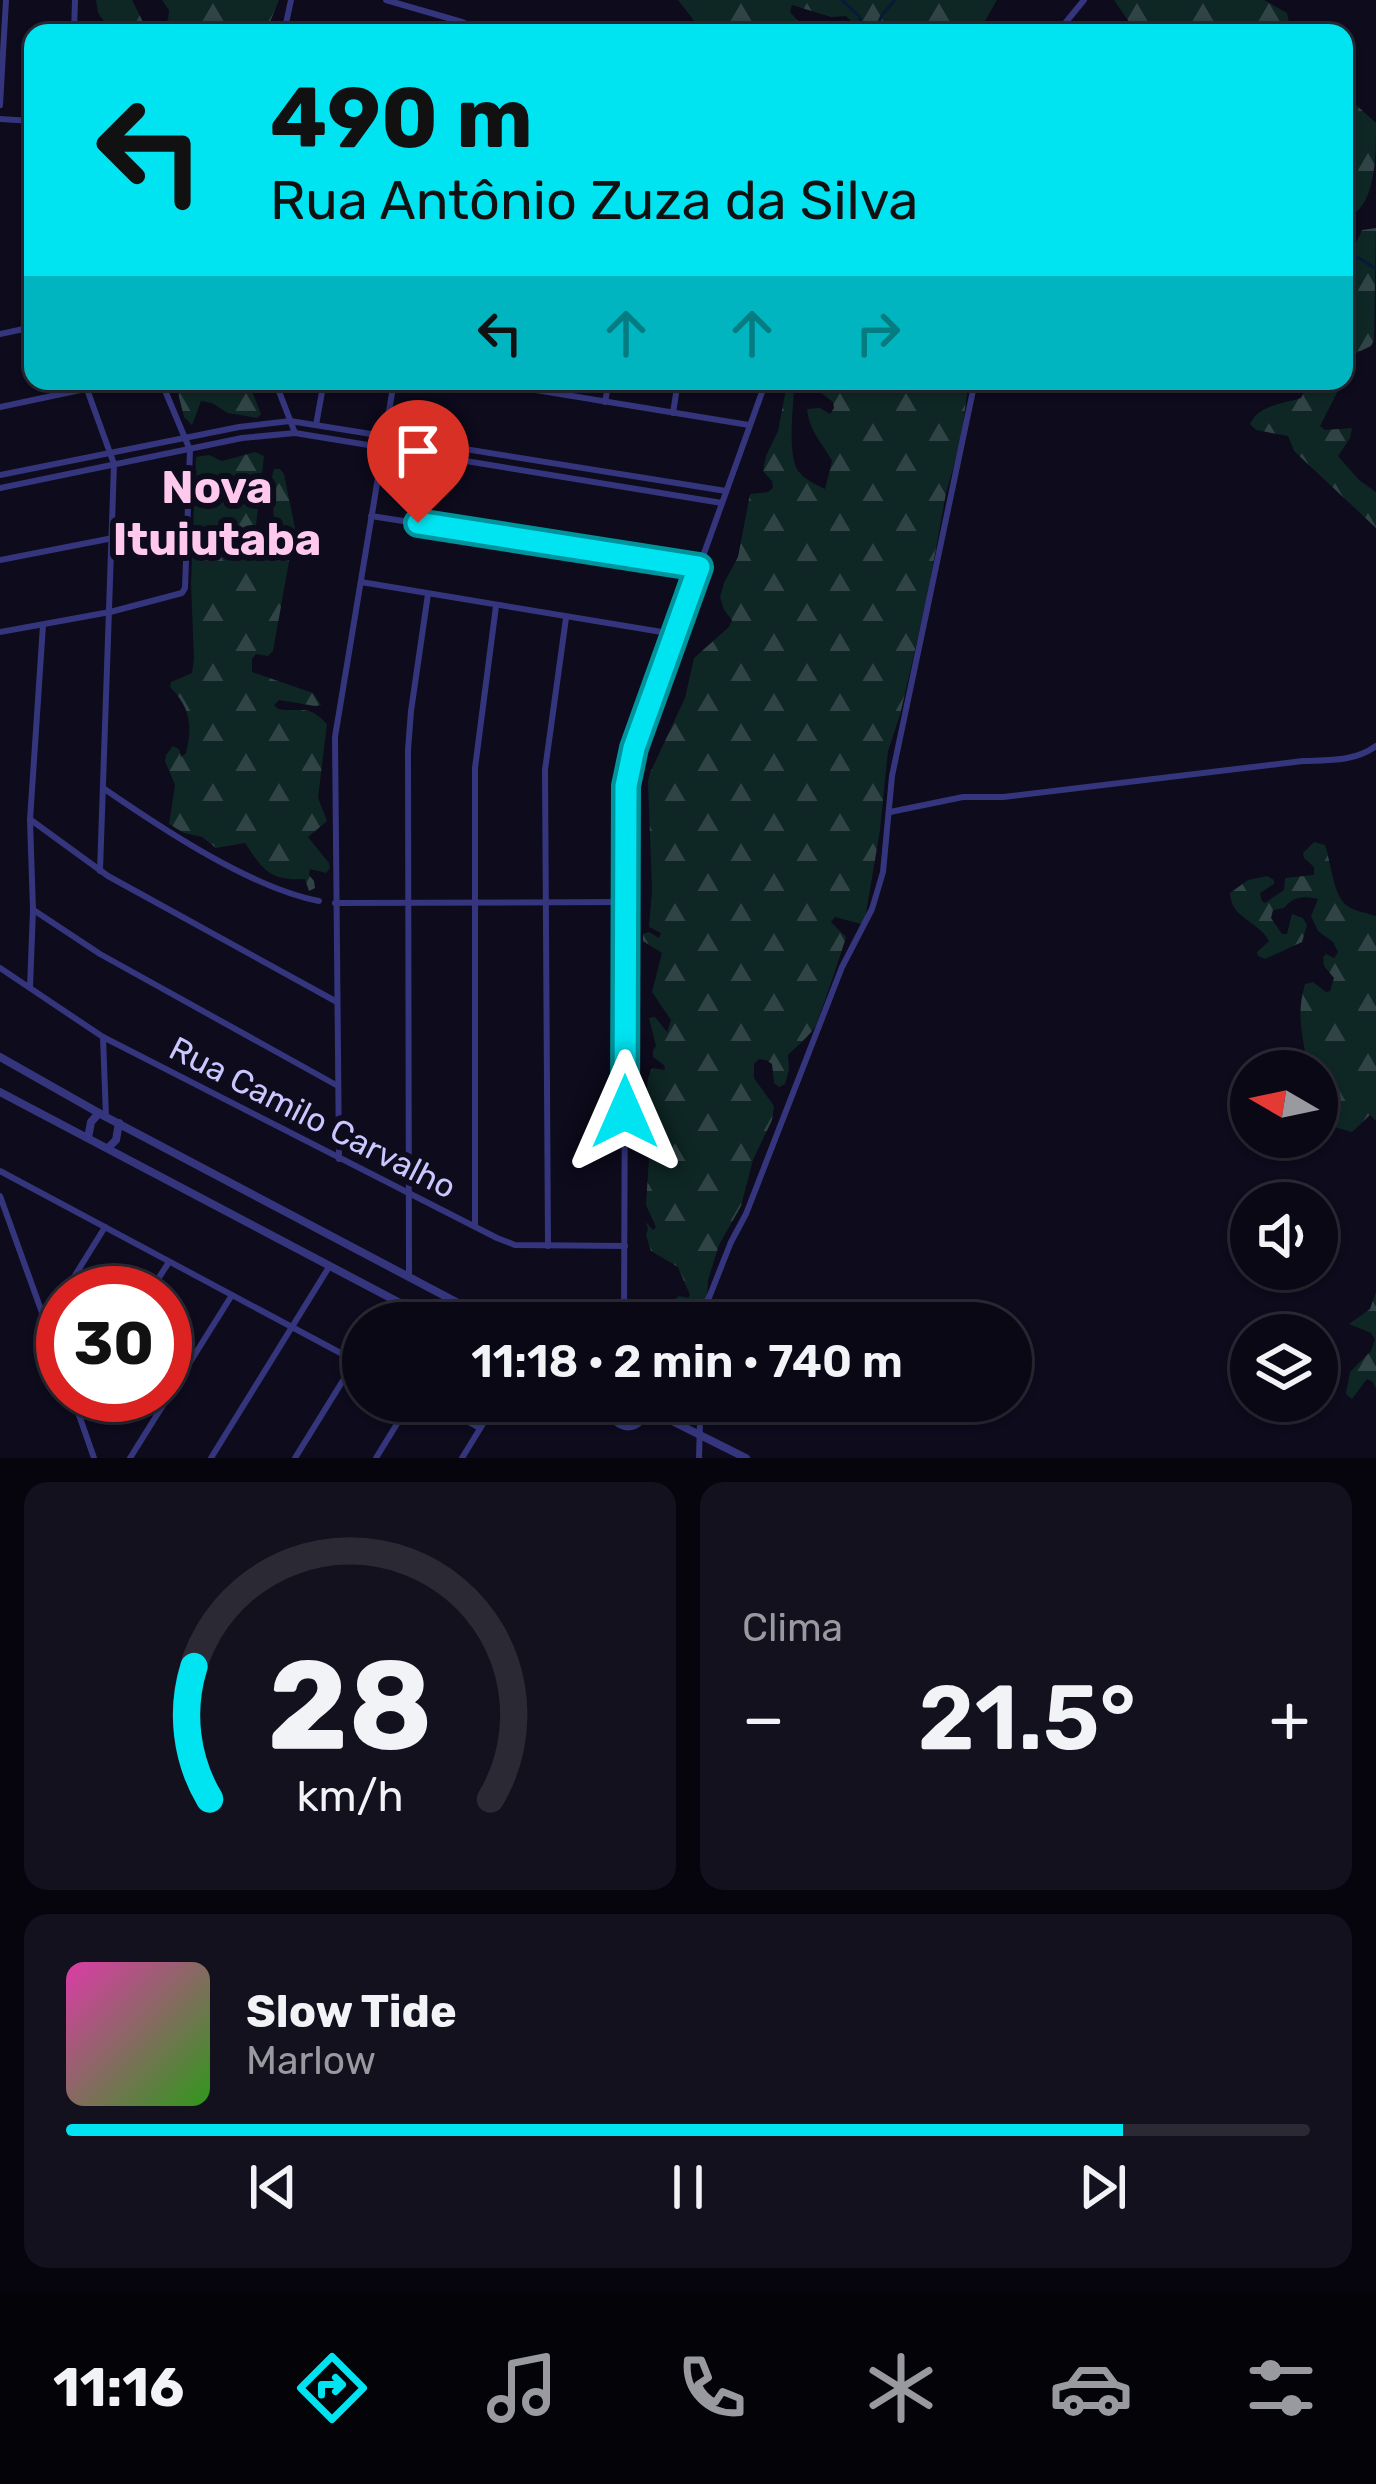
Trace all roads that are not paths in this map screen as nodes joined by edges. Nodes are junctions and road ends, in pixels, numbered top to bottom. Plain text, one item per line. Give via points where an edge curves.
1 (6, 0) edge
2 (386, 0) edge
3 (1084, 0) edge
4 (462, 22) joint
5 (466, 24) edge
6 (1064, 24) edge
7 (0, 105) edge
8 (66, 390) edge
9 (87, 390) edge
10 (164, 390) edge
11 (278, 390) edge
12 (323, 390) edge
13 (393, 390) edge
14 (554, 390) edge
15 (607, 390) edge
16 (677, 390) edge
17 (763, 390) edge
18 (973, 390) edge
19 (605, 402) junction
20 (0, 407) edge
21 (673, 412) junction
22 (290, 421) junction
23 (316, 425) junction
24 (749, 425) junction
25 (295, 434) junction
26 (385, 436) junction
27 (187, 439) junction
28 (383, 447) junction
29 (190, 450) junction
30 (112, 453) junction
31 (114, 464) junction
32 (0, 475) edge
33 (0, 488) edge
34 (726, 491) junction
35 (722, 503) junction
36 (371, 516) junction
37 (113, 538) junction
38 (0, 560) edge
39 (699, 567) junction
40 (361, 582) junction
41 (428, 594) junction
42 (496, 606) junction
43 (110, 612) junction
44 (566, 618) junction
45 (43, 624) junction
46 (0, 632) edge
47 (674, 634) junction
48 (1376, 746) edge
49 (104, 788) junction
50 (890, 812) junction
51 (30, 820) junction
52 (100, 871) junction
53 (319, 901) dead end
54 (409, 902) junction
55 (475, 902) junction
56 (625, 902) junction
57 (335, 903) junction
58 (547, 903) junction
59 (33, 910) junction
60 (0, 968) edge
61 (30, 987) junction
62 (337, 1002) junction
63 (103, 1037) junction
64 (0, 1057) edge
65 (338, 1086) junction
66 (0, 1092) edge
67 (103, 1115) junction
68 (119, 1123) junction
69 (88, 1139) junction
70 (106, 1149) junction
71 (339, 1159) junction
72 (0, 1171) edge
73 (410, 1192) junction
74 (0, 1196) edge
75 (475, 1226) junction
76 (105, 1227) junction
77 (548, 1246) junction
78 (625, 1246) junction
79 (169, 1262) junction
80 (81, 1266) edge
81 (166, 1266) edge
82 (329, 1267) junction
83 (398, 1278) junction
84 (36, 1295) edge
85 (232, 1295) junction
86 (400, 1295) junction
87 (410, 1302) edge
88 (450, 1302) edge
89 (624, 1302) edge
90 (707, 1302) edge
91 (292, 1327) junction
92 (342, 1354) edge
93 (342, 1388) edge
94 (81, 1422) edge
95 (398, 1422) edge
96 (469, 1422) edge
97 (484, 1422) edge
98 (676, 1422) edge
99 (700, 1422) edge
100 (480, 1428) junction
101 (699, 1432) junction
102 (94, 1458) edge
103 (130, 1458) edge
104 (211, 1458) edge
105 (295, 1458) edge
106 (376, 1458) edge
107 (462, 1458) edge
108 (699, 1458) edge
109 (746, 1458) edge

1 - 7 street
2 - 4 street
3 - 6 street
4 - 5 street
8 - 20 street
9 - 30 street
10 - 27 street
11 - 22 street
12 - 23 street
13 - 26 street
14 - 19 street
15 - 19 street
16 - 21 street
17 - 24 street
18 - 50 street
19 - 21 street
21 - 24 street
22 - 23 street
22 - 25 street
22 - 27 street
23 - 26 street
24 - 34 street
25 - 28 street
25 - 29 street
26 - 28 street
26 - 34 street
27 - 29 street
27 - 30 street
28 - 35 street
28 - 36 street
29 - 31 street
29 - 43 street via 182,593
30 - 31 street
30 - 32 street
31 - 33 street
31 - 37 street
34 - 35 street
35 - 39 street
36 - 39 street
36 - 40 street
37 - 38 street
37 - 43 street
39 - 47 street
40 - 41 street
40 - 57 street via 335,737
41 - 42 street
41 - 54 street via 408,750
42 - 44 street
42 - 55 street via 475,769
43 - 45 street
43 - 49 street
44 - 47 street
44 - 58 street via 545,770
45 - 46 street
45 - 51 street
47 - 56 street via 630,763
48 - 50 street via 1351,758 963,797
49 - 52 street
49 - 53 street via 202,850 282,892
50 - 90 street via 872,909
51 - 52 street
51 - 59 street
52 - 62 street
54 - 55 street
54 - 57 street
54 - 73 street
55 - 58 street
55 - 75 street
56 - 58 street
56 - 78 street
57 - 62 street
58 - 77 street
59 - 61 street
59 - 65 street
60 - 61 street, Rua Camilo Carvalho
61 - 63 street, Rua Camilo Carvalho
62 - 65 street
63 - 67 street
63 - 71 street, Rua Camilo Carvalho
64 - 67 street
65 - 71 street
66 - 69 street
67 - 68 street
67 - 69 street via 91,1122
68 - 70 street
68 - 83 street
69 - 70 street
70 - 82 street
71 - 73 street, Rua Camilo Carvalho
72 - 76 street
73 - 75 street, Rua Camilo Carvalho
73 - 83 street
74 - 84 street
75 - 77 street, Rua Camilo Carvalho via 515,1245
76 - 79 street
76 - 80 street
77 - 78 street, Rua Camilo Carvalho
78 - 89 street
79 - 81 street
79 - 85 street
82 - 86 street
82 - 91 street
83 - 86 street
83 - 86 street
83 - 88 street
85 - 91 street
85 - 103 street
86 - 87 street
91 - 92 street
91 - 104 street
93 - 105 street
94 - 102 street
95 - 106 street
96 - 100 street
97 - 100 street
98 - 101 street
99 - 101 street
100 - 107 street
101 - 108 street
101 - 109 street

